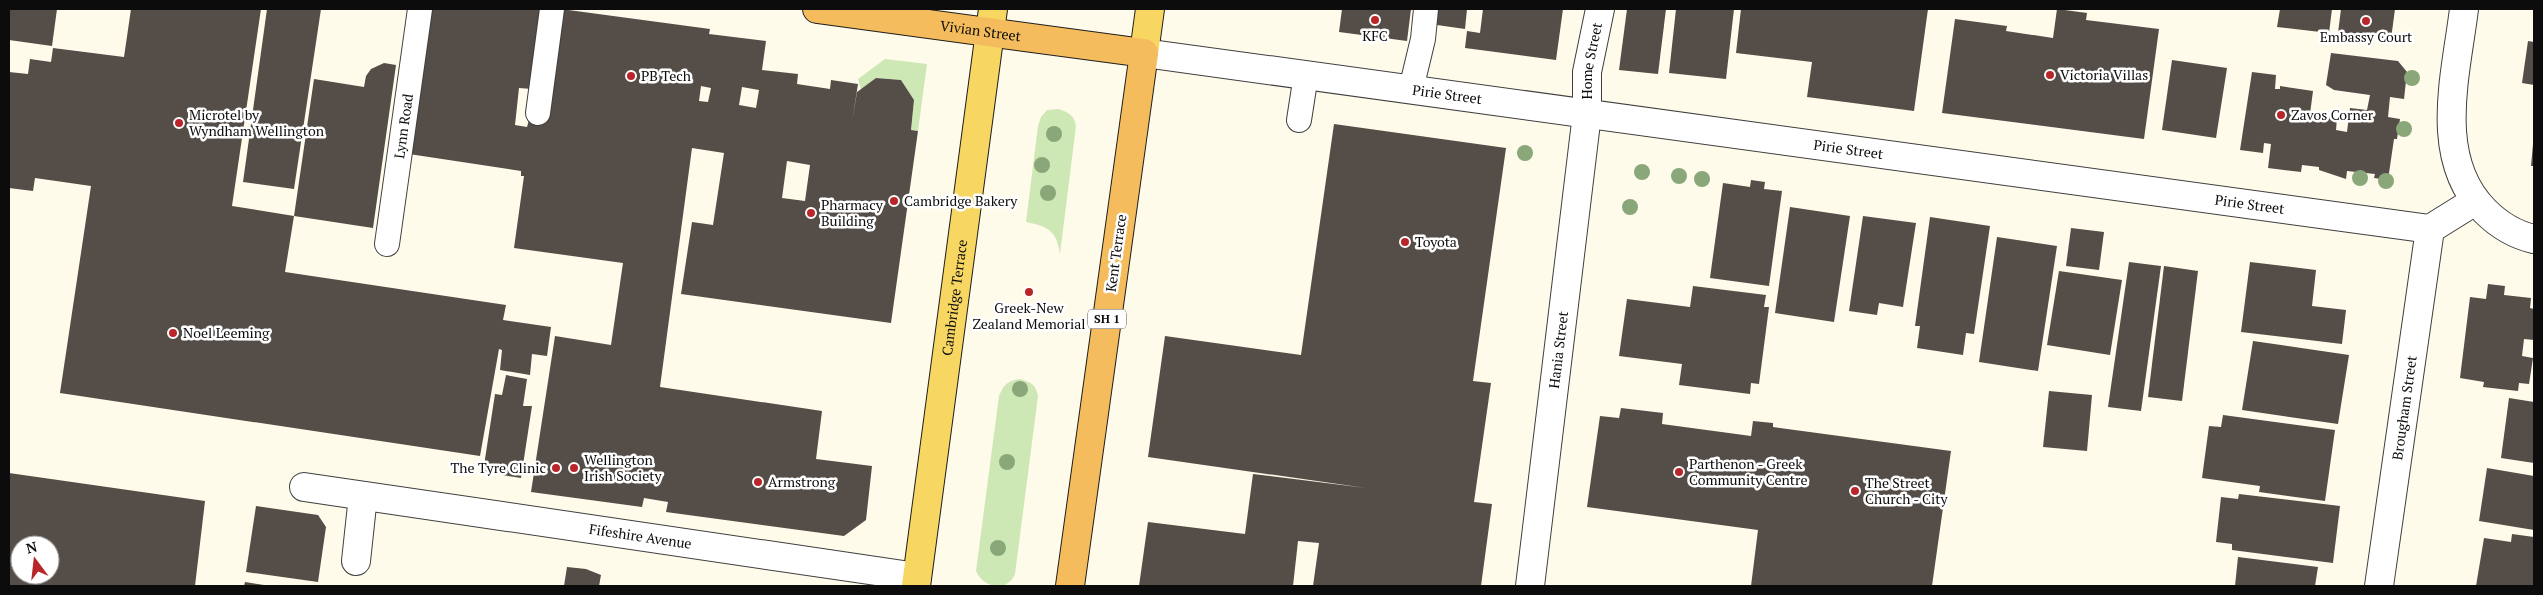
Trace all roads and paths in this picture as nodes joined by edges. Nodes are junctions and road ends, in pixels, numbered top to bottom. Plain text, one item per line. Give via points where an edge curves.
1 (420, 9) edge
2 (552, 9) edge
3 (817, 9) edge
4 (1150, 9) edge
5 (1426, 9) edge
6 (1600, 9) edge
7 (2464, 9) edge
8 (992, 20) edge
9 (1144, 53) junction
10 (1306, 75) junction
11 (1411, 89) junction
12 (538, 113) dead end
13 (1587, 114) junction
14 (1299, 120) dead end
15 (2475, 201) junction
16 (2430, 229) junction
17 (2534, 239) edge
18 (387, 244) dead end
19 (304, 488) dead end
20 (363, 496) junction
21 (356, 562) dead end
22 (917, 582) edge
23 (1070, 586) edge
24 (1530, 586) edge
25 (2379, 586) edge

1 - 18 lane, Lynn Road
2 - 12 lane
3 - 8 highway, Vivian Street
4 - 9 main road, Kent Terrace
5 - 11 lane via 1423,39
6 - 13 street, Home Street via 1587,72
7 - 15 street via 2451,127 2456,166
8 - 9 highway, Vivian Street
8 - 22 main road, Cambridge Terrace
9 - 10 street, Pirie Street
9 - 23 highway, Kent Terrace / SH 1
10 - 11 street, Pirie Street
10 - 14 lane
11 - 13 street, Pirie Street
13 - 16 street, Pirie Street
13 - 24 street, Hania Street
15 - 16 street
15 - 17 street via 2494,220
16 - 25 street, Brougham Street
19 - 20 street, Fifeshire Avenue
20 - 21 street
20 - 22 street, Fifeshire Avenue

